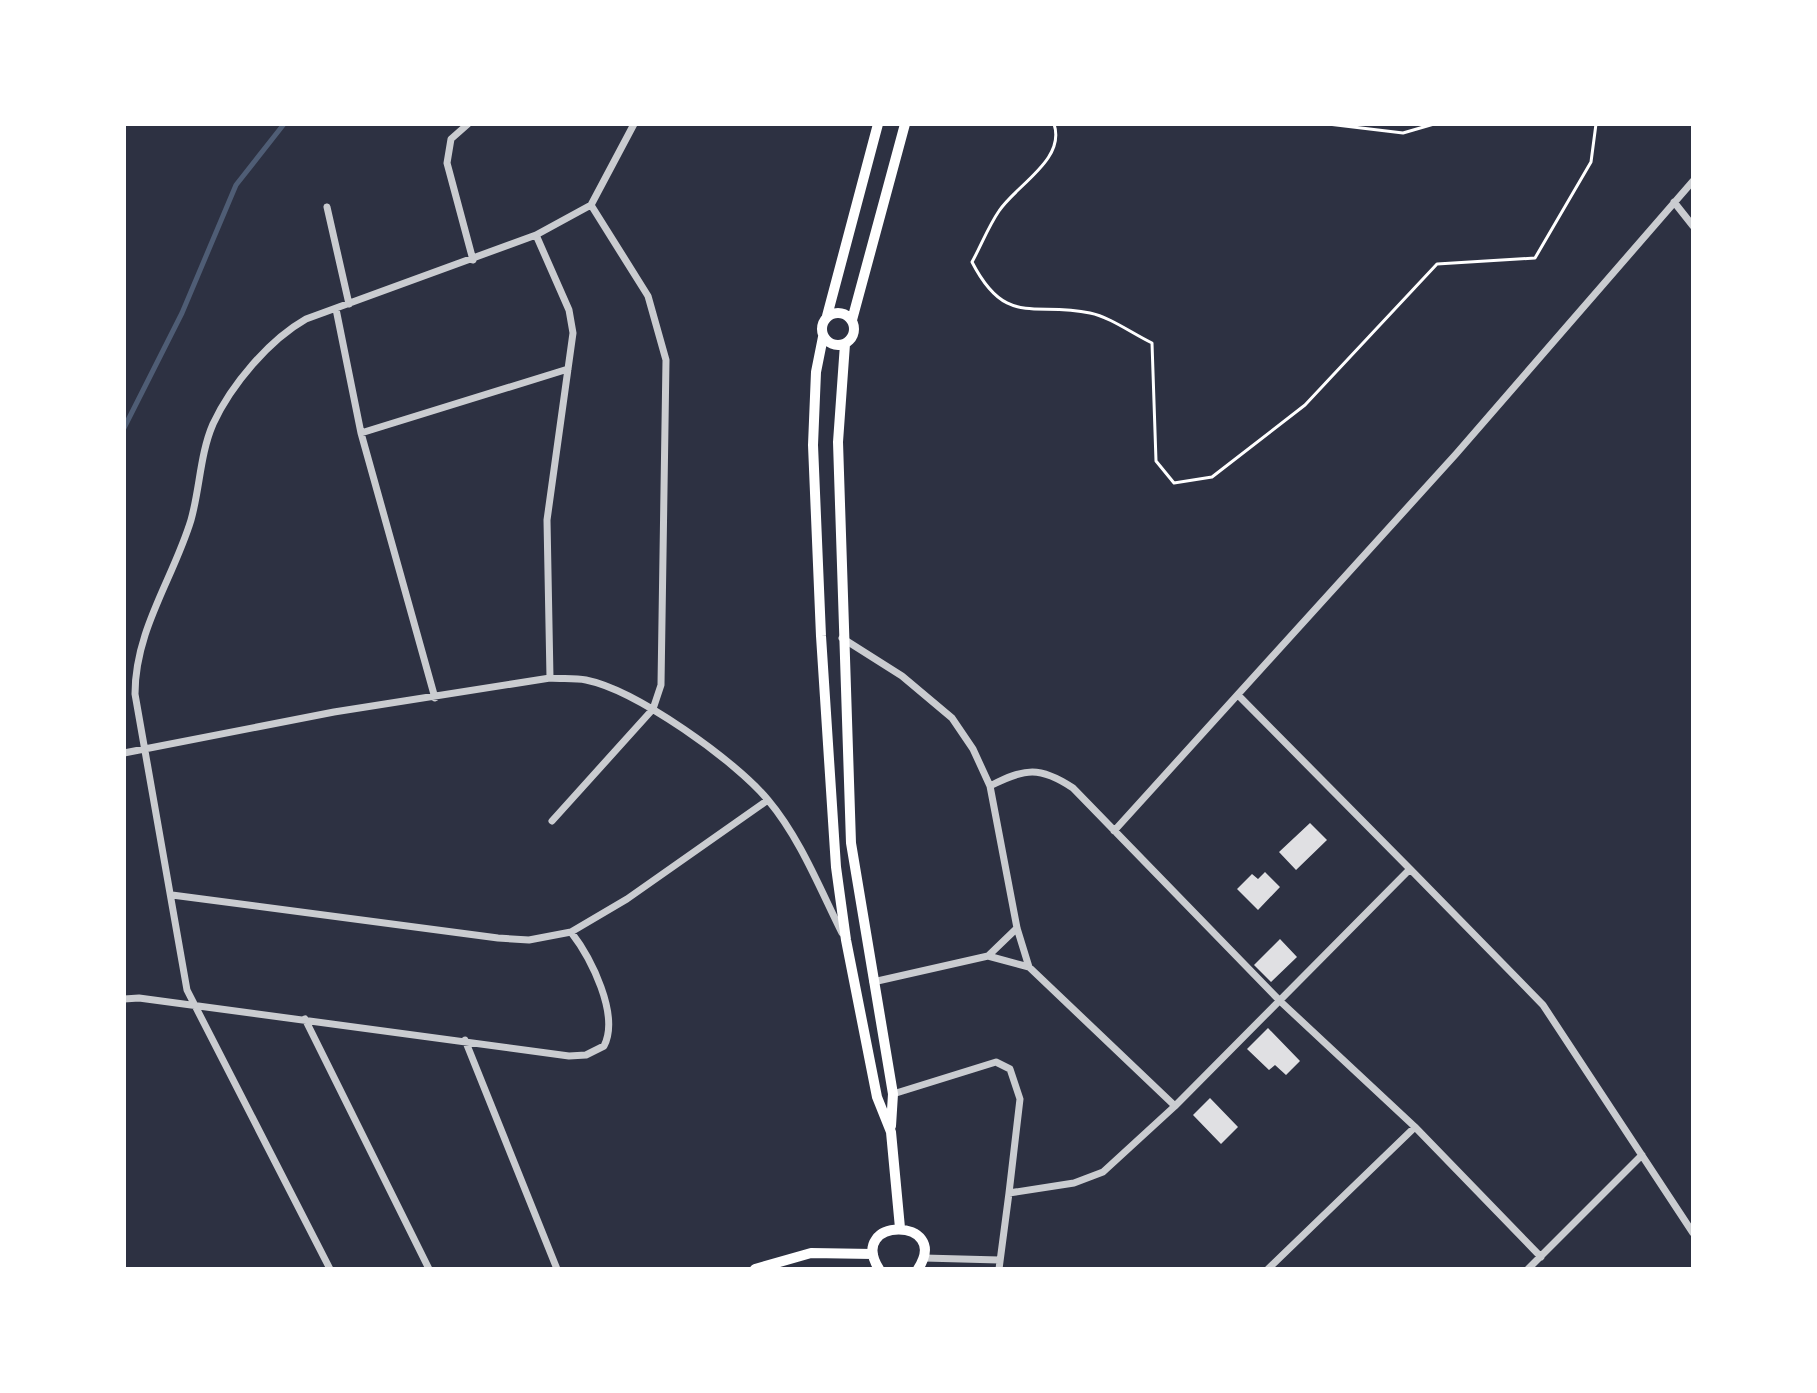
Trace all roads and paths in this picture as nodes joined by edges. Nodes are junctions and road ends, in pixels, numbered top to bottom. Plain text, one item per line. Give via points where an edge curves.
1 (468, 124) edge
2 (634, 124) edge
3 (878, 124) edge
4 (905, 124) edge
5 (1054, 124) edge
6 (1328, 124) edge
7 (1434, 124) edge
8 (1596, 124) edge
9 (1693, 181) edge
10 (1674, 202) junction
11 (591, 205) junction
12 (327, 207) dead end
13 (1693, 226) edge
14 (536, 235) junction
15 (473, 260) junction
16 (349, 304) junction
17 (336, 309) junction
18 (827, 316) junction
19 (852, 320) junction
20 (823, 337) junction
21 (845, 344) junction
22 (568, 369) junction
23 (361, 433) junction
24 (842, 637) junction
25 (550, 678) junction
26 (1238, 695) junction
27 (435, 698) junction
28 (653, 709) junction
29 (147, 751) junction
30 (124, 753) edge
31 (990, 786) junction
32 (768, 800) junction
33 (552, 821) dead end
34 (1114, 831) junction
35 (1410, 869) junction
36 (172, 895) junction
37 (1017, 928) junction
38 (571, 932) junction
39 (846, 940) junction
40 (988, 956) junction
41 (1029, 967) junction
42 (873, 982) junction
43 (124, 999) edge
44 (1281, 1002) junction
45 (196, 1006) junction
46 (305, 1019) junction
47 (465, 1040) junction
48 (893, 1094) junction
49 (1175, 1106) junction
50 (1415, 1127) junction
51 (891, 1132) junction
52 (1642, 1155) junction
53 (1009, 1193) junction
54 (900, 1228) junction
55 (1693, 1233) edge
56 (873, 1254) junction
57 (1541, 1257) junction
58 (924, 1258) junction
59 (999, 1265) edge
60 (330, 1269) edge
61 (429, 1269) edge
62 (557, 1269) edge
63 (755, 1269) edge
64 (879, 1269) edge
65 (918, 1269) edge
66 (1268, 1269) edge
67 (1528, 1269) edge

1 - 15 street via 451,139 447,163
2 - 11 street
3 - 18 main road
4 - 19 main road
5 - 8 path via 1057,134 1046,161 999,210 972,262 985,288 1017,309 1091,313 1152,343 1156,461 1174,483 1212,477 1305,405 1437,264 1535,258 1591,162
6 - 7 path via 1392,133
9 - 10 street
10 - 13 street
10 - 26 street
11 - 14 street
11 - 28 street via 648,296 666,360 661,685
12 - 16 street
14 - 15 street
14 - 22 street via 569,310 573,333
15 - 16 street
16 - 17 street
17 - 23 street
17 - 29 street via 282,333 213,424 190,522 135,668
18 - 19 main road via 843,313
18 - 20 main road
19 - 21 main road via 854,333
20 - 21 main road via 831,344
20 - 39 main road via 813,445 836,867
21 - 24 main road via 838,442
22 - 23 street
22 - 25 street via 547,520
23 - 27 street
24 - 31 street via 902,676 952,718
24 - 42 main road via 851,843
25 - 27 street
25 - 28 street via 586,680
26 - 34 street
26 - 35 street
27 - 29 street via 266,724
28 - 32 street via 742,774
28 - 33 street
29 - 30 street
29 - 36 street
31 - 34 street via 1033,771 1053,775
31 - 37 street
32 - 38 street
32 - 39 street
34 - 44 street
35 - 44 street
35 - 52 street via 1543,1005
36 - 38 street via 498,938 529,940
36 - 45 street via 183,976
37 - 40 street
37 - 41 street
38 - 47 street via 586,952 604,995 604,1046 569,1056
39 - 51 main road via 877,1097
40 - 41 street
40 - 42 street
41 - 49 street
42 - 48 main road
43 - 45 street
44 - 49 street
44 - 50 street
45 - 46 street
45 - 60 street
46 - 47 street
46 - 61 street
47 - 62 street
48 - 51 main road
48 - 53 street via 996,1062 1004,1064 1020,1099
49 - 53 street via 1103,1172 1074,1183
50 - 57 street
50 - 66 street
51 - 54 main road
52 - 55 street
52 - 57 street
53 - 59 street
54 - 56 main road via 878,1238
54 - 58 main road via 919,1238
56 - 63 main road via 811,1253
56 - 64 main road
57 - 67 street
58 - 59 street
58 - 65 main road

